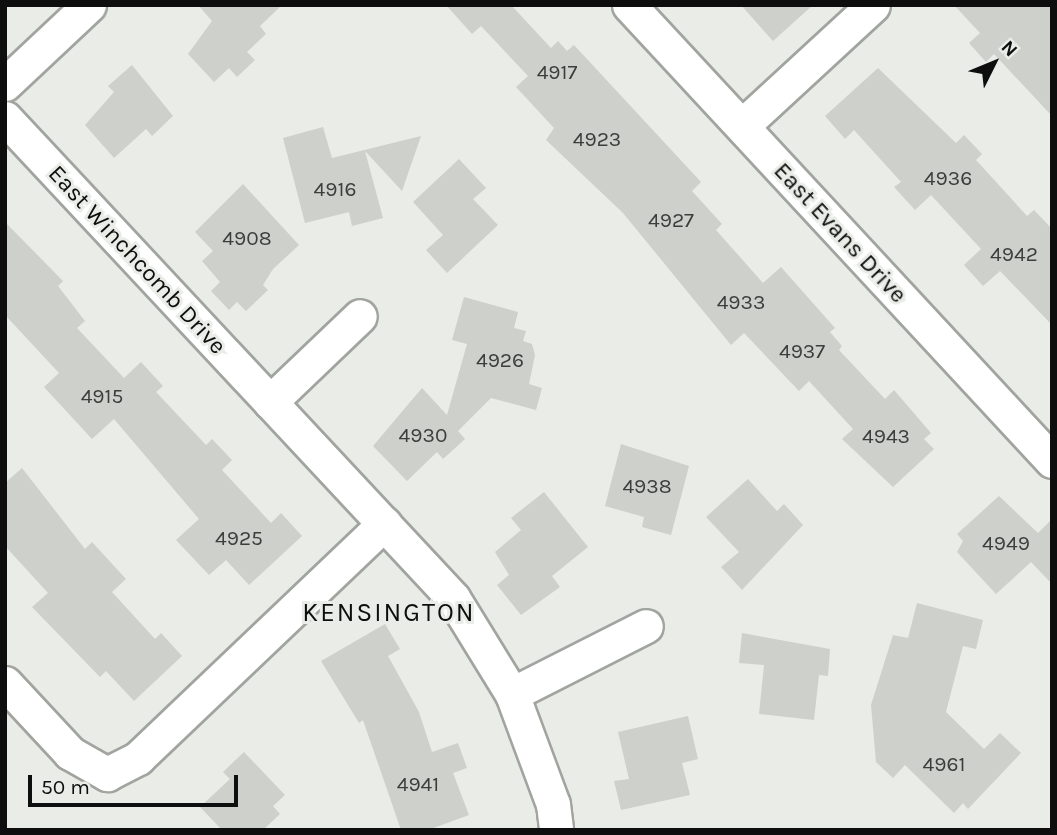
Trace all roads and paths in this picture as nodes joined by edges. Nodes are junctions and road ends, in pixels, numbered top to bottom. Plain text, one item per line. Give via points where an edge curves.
1 (89, 5) edge
2 (629, 5) edge
3 (873, 5) edge
4 (5, 84) edge
5 (5, 118) edge
6 (742, 127) junction
7 (359, 316) dead end
8 (270, 402) junction
9 (1052, 461) edge
10 (384, 524) junction
11 (646, 626) dead end
12 (5, 683) edge
13 (512, 694) junction
14 (555, 830) edge

1 - 4 street
2 - 6 street, East Evans Drive
3 - 6 street
5 - 8 street, East Winchcomb Drive
6 - 9 street, East Evans Drive
7 - 8 street
8 - 10 street, East Winchcomb Drive
10 - 12 street via 138,758 107,774 69,753
10 - 13 street, East Winchcomb Drive via 453,598
11 - 13 street
13 - 14 street, East Winchcomb Drive via 553,804

